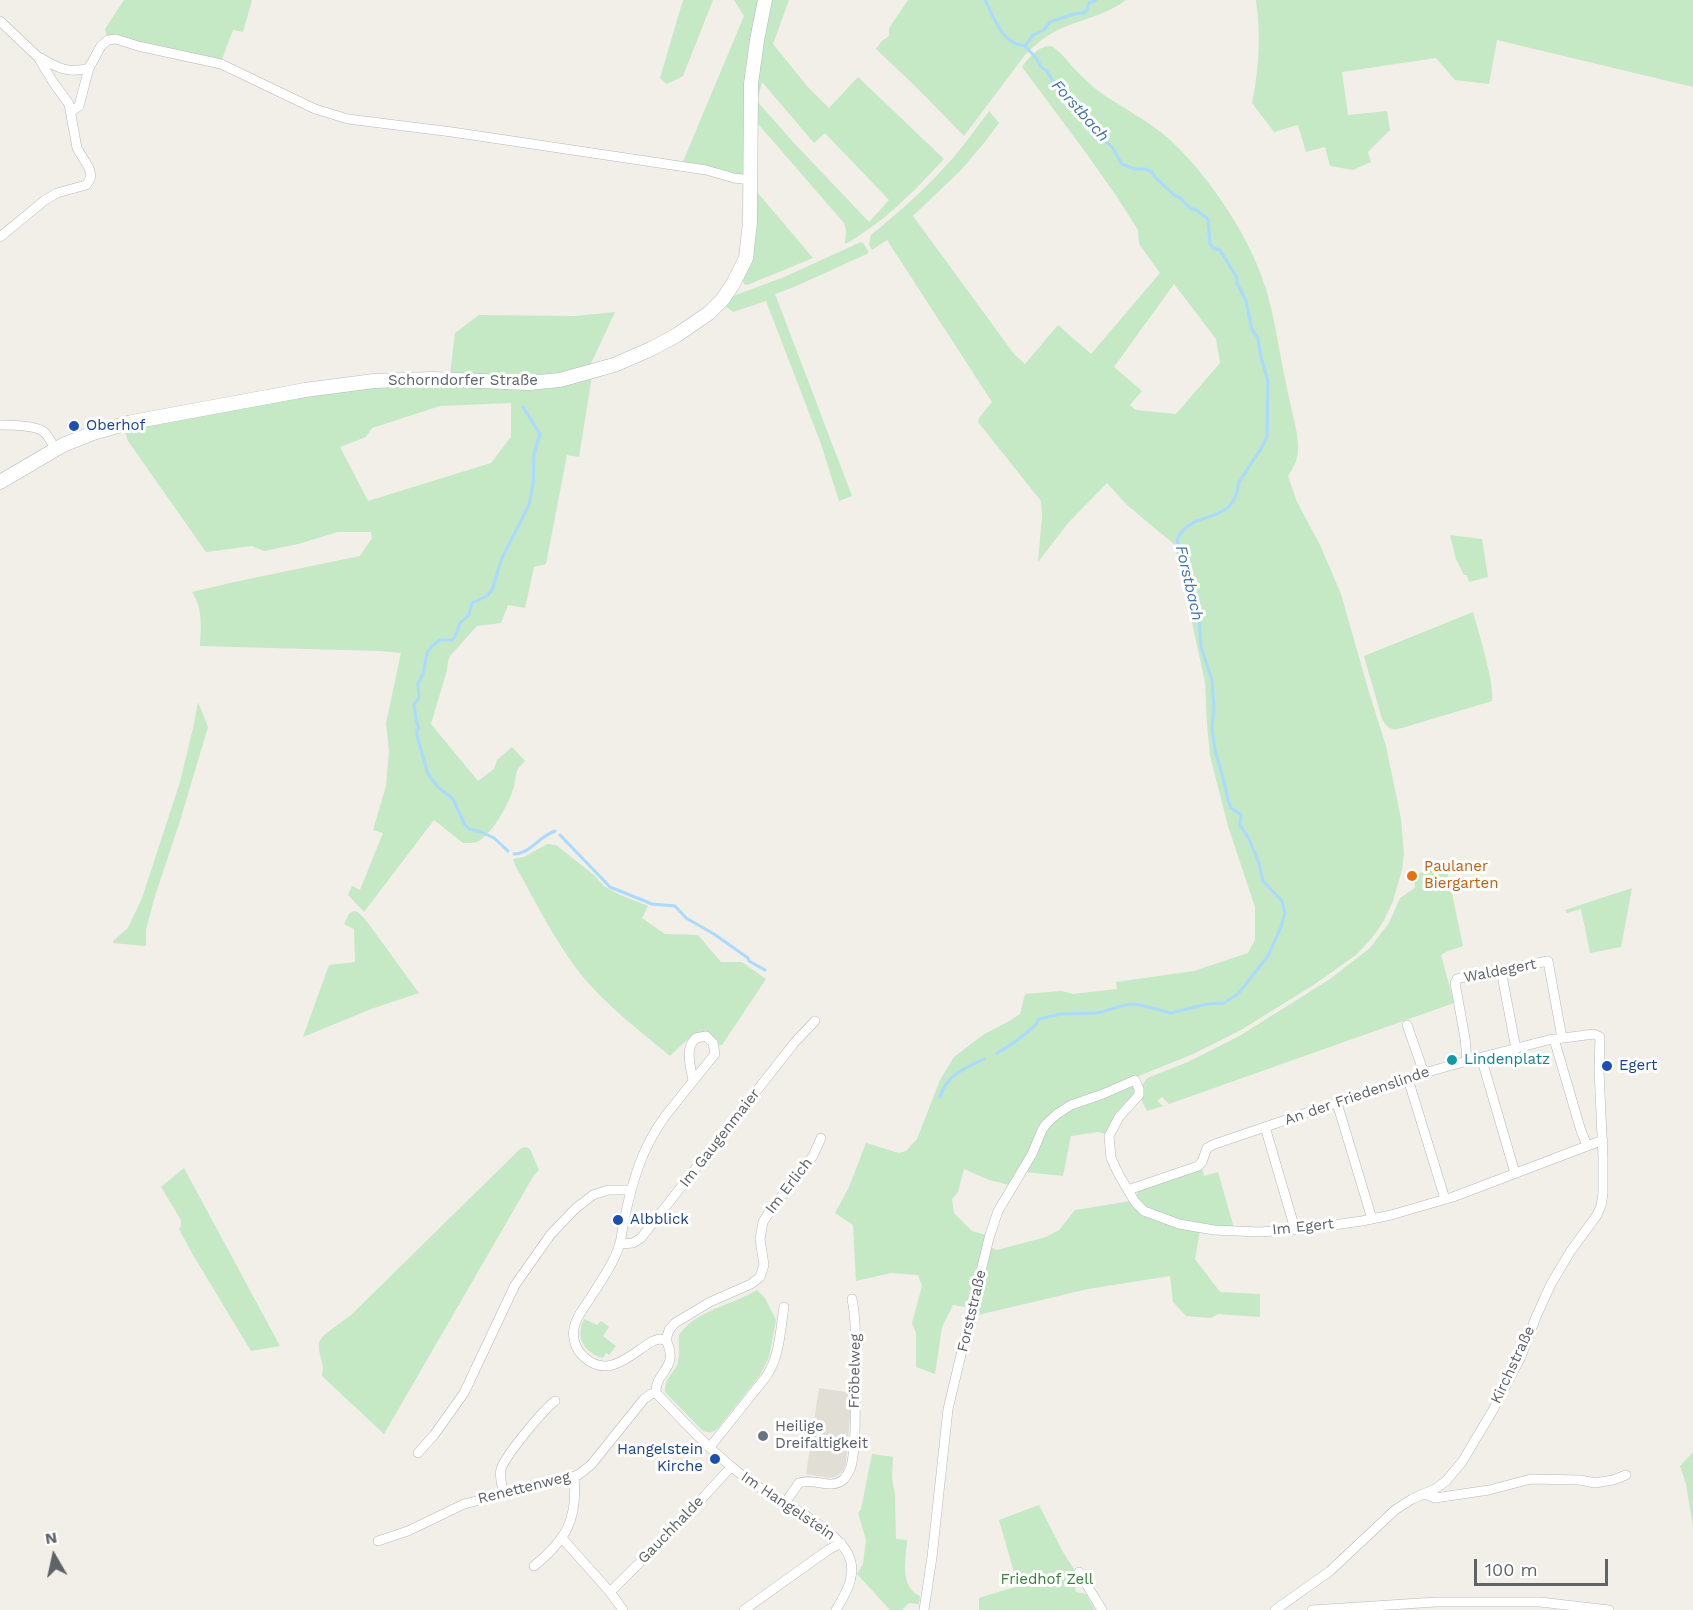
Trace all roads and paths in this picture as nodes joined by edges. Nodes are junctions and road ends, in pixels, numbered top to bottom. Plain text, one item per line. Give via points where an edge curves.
1 (765, 0) edge
2 (0, 21) edge
3 (38, 57) junction
4 (89, 68) junction
5 (72, 111) junction
6 (750, 180) junction
7 (0, 237) edge
8 (0, 425) edge
9 (55, 449) junction
10 (0, 482) edge
11 (1501, 970) junction
12 (815, 1021) dead end
13 (1407, 1025) dead end
14 (1558, 1039) junction
15 (1600, 1039) joint
16 (1516, 1049) junction
17 (1481, 1057) junction
18 (1467, 1060) junction
19 (1424, 1073) junction
20 (1408, 1079) junction
21 (1134, 1080) joint
22 (693, 1081) dead end
23 (1337, 1103) junction
24 (1265, 1127) junction
25 (820, 1138) dead end
26 (1603, 1140) junction
27 (1587, 1145) junction
28 (1515, 1173) junction
29 (631, 1190) junction
30 (1128, 1190) junction
31 (1445, 1200) junction
32 (1371, 1220) junction
33 (1295, 1229) junction
34 (620, 1244) junction
35 (852, 1299) dead end
36 (784, 1307) dead end
37 (666, 1340) junction
38 (656, 1393) junction
39 (555, 1401) dead end
40 (710, 1447) junction
41 (418, 1453) dead end
42 (731, 1467) junction
43 (1626, 1475) dead end
44 (574, 1477) junction
45 (504, 1493) junction
46 (1424, 1494) junction
47 (785, 1503) junction
48 (562, 1539) junction
49 (378, 1541) dead end
50 (841, 1543) junction
51 (534, 1566) dead end
52 (1079, 1572) dead end
53 (610, 1592) junction
54 (623, 1610) edge
55 (744, 1610) edge
56 (836, 1610) edge
57 (924, 1610) edge
58 (1102, 1610) edge
59 (1275, 1610) edge
60 (1312, 1610) edge
61 (1609, 1610) edge

1 - 6 main road, Schorndorfer Straße via 751,84
2 - 3 street
3 - 4 street via 64,70
3 - 5 street
4 - 5 street via 80,106
4 - 6 street via 106,41 119,40 221,64 315,109 348,119 706,170
5 - 7 street via 78,148 90,171 89,181 50,197
6 - 9 main road, Schorndorfer Straße via 747,251 729,291 709,313 682,332 614,365 539,382 410,379 323,388 122,424
8 - 9 street via 42,430
9 - 10 main road, Schorndorfer Straße
11 - 14 street, Waldegert via 1548,962
11 - 16 street
11 - 18 street, Waldegert via 1455,981
12 - 34 street, Im Gaugenmaier via 641,1238
13 - 19 street
14 - 15 street, An der Friedenslinde via 1594,1034
14 - 16 street, An der Friedenslinde
14 - 27 street
15 - 26 street, Kirchstraße
16 - 17 street, An der Friedenslinde
17 - 18 street, An der Friedenslinde
17 - 28 street
18 - 19 street, An der Friedenslinde
19 - 20 street, An der Friedenslinde
20 - 23 street, An der Friedenslinde
20 - 31 street
21 - 30 street, Im Egert via 1138,1095 1120,1115 1109,1136 1113,1161
21 - 57 street, Forststraße via 1071,1105 1048,1121 996,1215 948,1409
22 - 29 street via 648,1141
23 - 24 street, An der Friedenslinde
23 - 32 street
24 - 30 street, An der Friedenslinde via 1209,1147 1198,1166
24 - 33 street
25 - 37 street, Im Erlich via 813,1156 763,1222 760,1235 764,1262 757,1279 675,1323
26 - 27 street, Im Egert
26 - 46 street, Kirchstraße via 1603,1194 1598,1213 1555,1277 1520,1359 1466,1456 1446,1480
27 - 28 street, Im Egert
28 - 31 street, Im Egert
29 - 34 street
29 - 41 street via 604,1191 590,1197 545,1241 515,1285 464,1394
30 - 33 street, Im Egert via 1144,1211 1187,1226 1237,1232
31 - 32 street, Im Egert
32 - 33 street, Im Egert
34 - 37 street via 576,1321 577,1347 590,1361 606,1366 626,1360 653,1341
35 - 47 street, Fröbelweg via 855,1401 850,1467 845,1478 836,1483 799,1483
36 - 40 street via 776,1357 770,1370
37 - 38 street, Renettenweg via 670,1362
38 - 40 street, Im Hangelstein
38 - 44 street, Renettenweg via 644,1399 591,1465
39 - 45 street via 503,1464 500,1476
40 - 42 street, Im Hangelstein
42 - 47 street, Im Hangelstein
42 - 53 street, Gauchhalde
43 - 46 street via 1595,1483 1534,1479 1444,1497
44 - 45 street, Renettenweg
44 - 48 street via 574,1506
45 - 49 street, Renettenweg via 464,1504
46 - 59 street, Kirchstraße via 1391,1513 1330,1571
47 - 50 street, Im Hangelstein
48 - 51 street
48 - 53 street
50 - 55 street
50 - 56 street, Im Hangelstein via 852,1569 849,1585
52 - 58 street
53 - 54 street
60 - 61 street via 1436,1602 1540,1602

